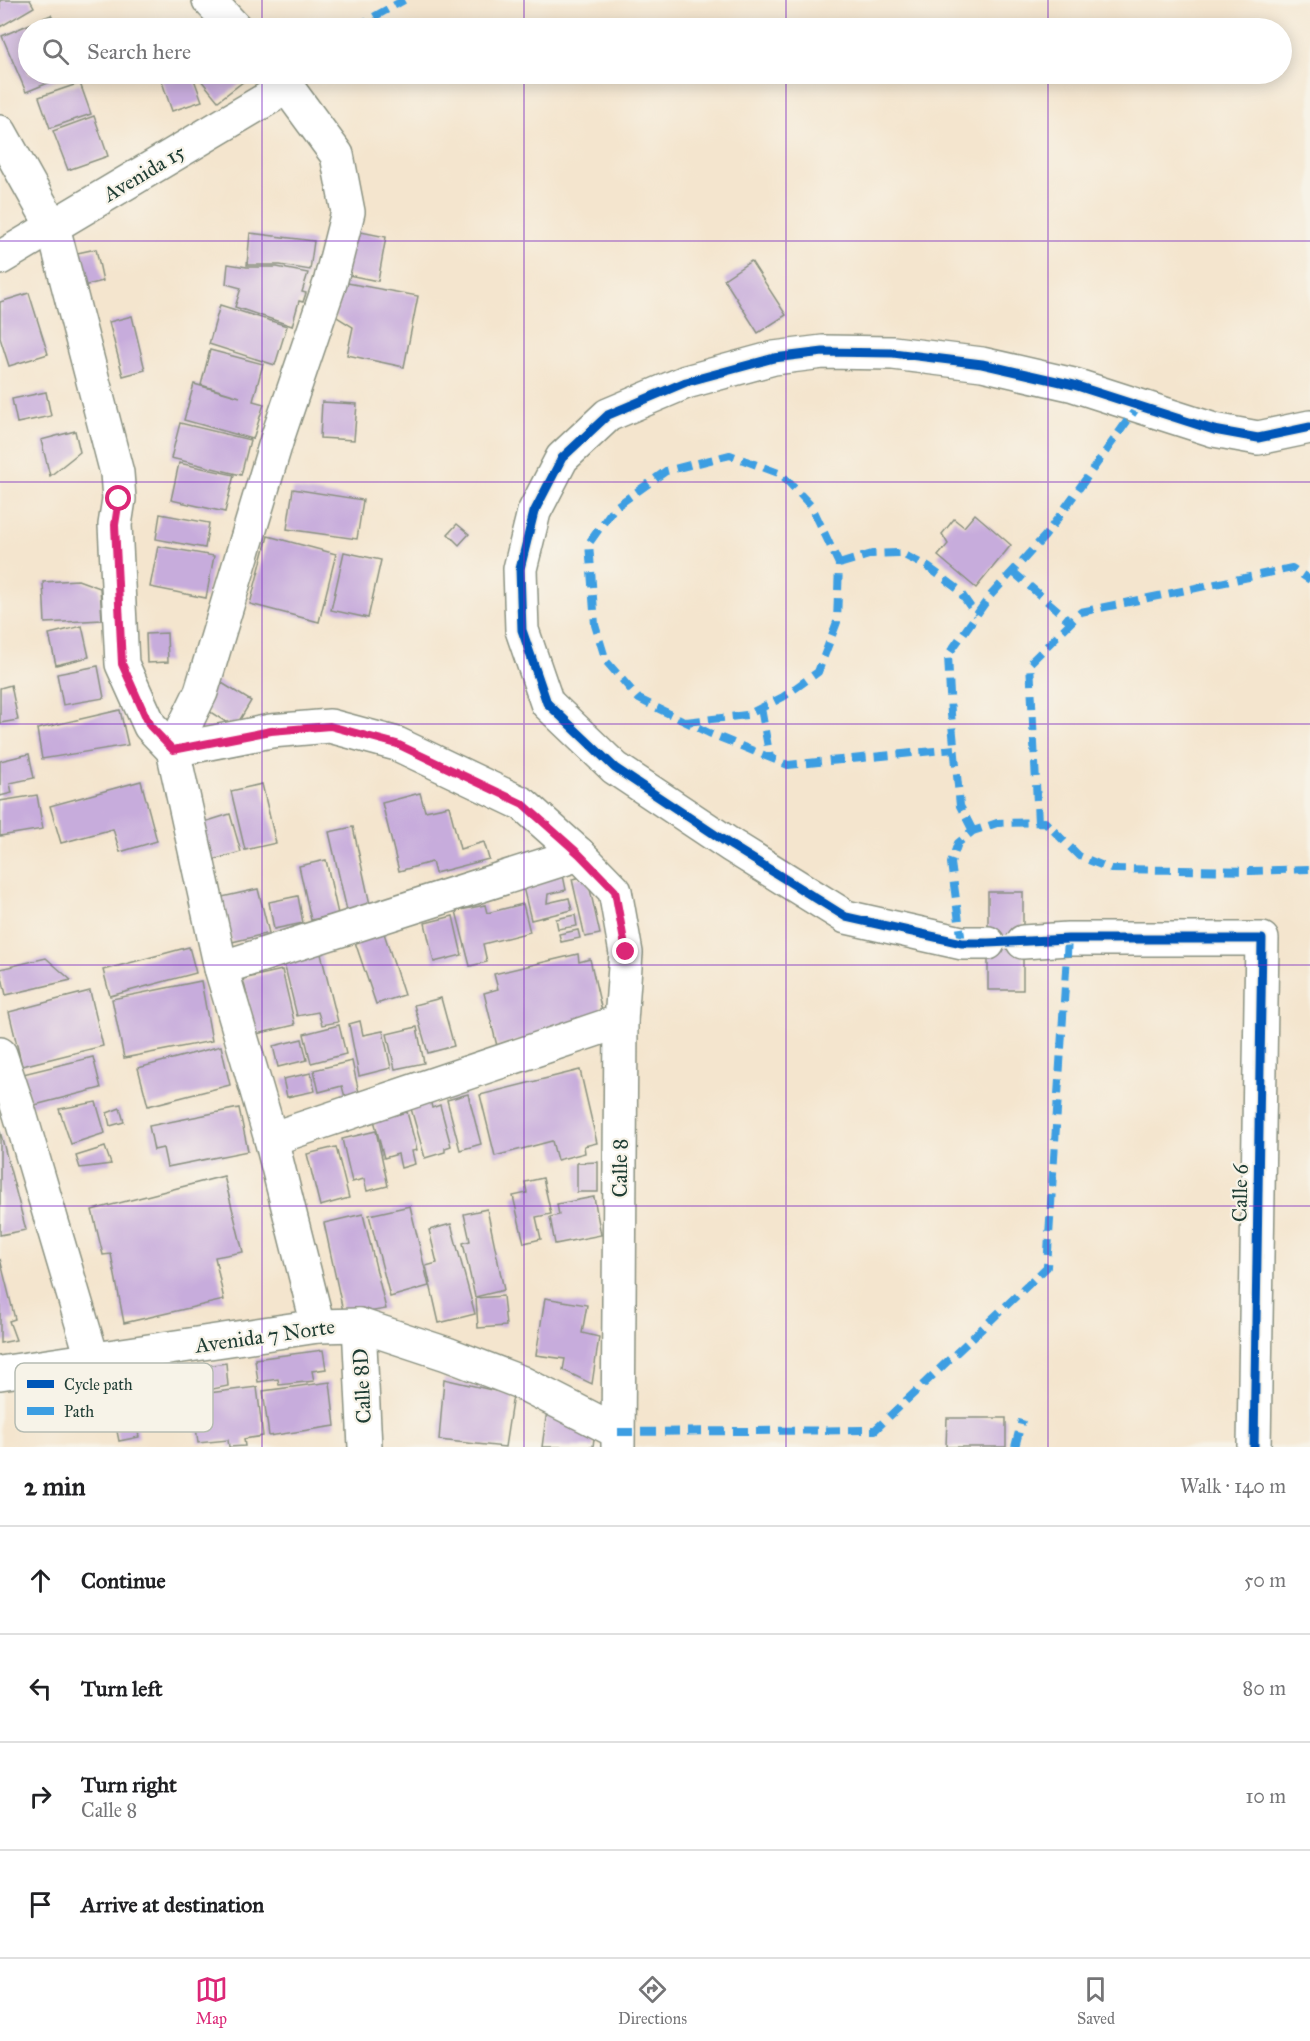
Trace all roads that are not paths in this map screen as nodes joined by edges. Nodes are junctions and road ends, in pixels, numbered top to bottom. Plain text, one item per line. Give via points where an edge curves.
1 (209, 0) edge
2 (225, 18) edge
3 (275, 84) edge
4 (284, 84) edge
5 (0, 132) edge
6 (53, 227) junction
7 (0, 258) edge
8 (1310, 427) edge
9 (173, 750) junction
10 (579, 854) junction
11 (1023, 942) dead end
12 (988, 943) dead end
13 (221, 968) junction
14 (621, 1021) junction
15 (0, 1054) edge
16 (10, 1115) edge
17 (271, 1139) junction
18 (359, 1325) junction
19 (318, 1326) junction
20 (93, 1361) junction
21 (78, 1363) edge
22 (15, 1371) edge
23 (0, 1373) edge
24 (618, 1440) edge
25 (365, 1447) edge
26 (1254, 1447) edge

1 - 2 street
3 - 6 street, Avenida 15
4 - 9 street via 337,155 348,212 330,283 278,436 201,692
5 - 6 street
6 - 7 street, Avenida 15
6 - 9 street via 117,473 115,525 122,664 150,726
8 - 12 street via 1258,438 1214,430 1074,385 982,364 893,353 823,352 774,358 687,382 608,415 562,458 534,512 520,569 522,630 547,703 615,768 846,917 962,943
9 - 10 street via 271,731 330,726 397,744 523,804
9 - 13 street
10 - 13 street
10 - 14 street, Calle 8 via 615,891 626,952
11 - 26 street, Calle 6 via 1262,939
13 - 17 street
14 - 17 street
14 - 24 street, Calle 8
15 - 16 street
16 - 20 street
17 - 19 street
18 - 19 street, Avenida 7 Norte
18 - 24 street, Avenida 7 Norte via 520,1382
18 - 25 street, Calle 8D
19 - 20 street, Avenida 7 Norte
20 - 21 street, Avenida 7 Norte
22 - 23 street, Avenida 7 Norte

